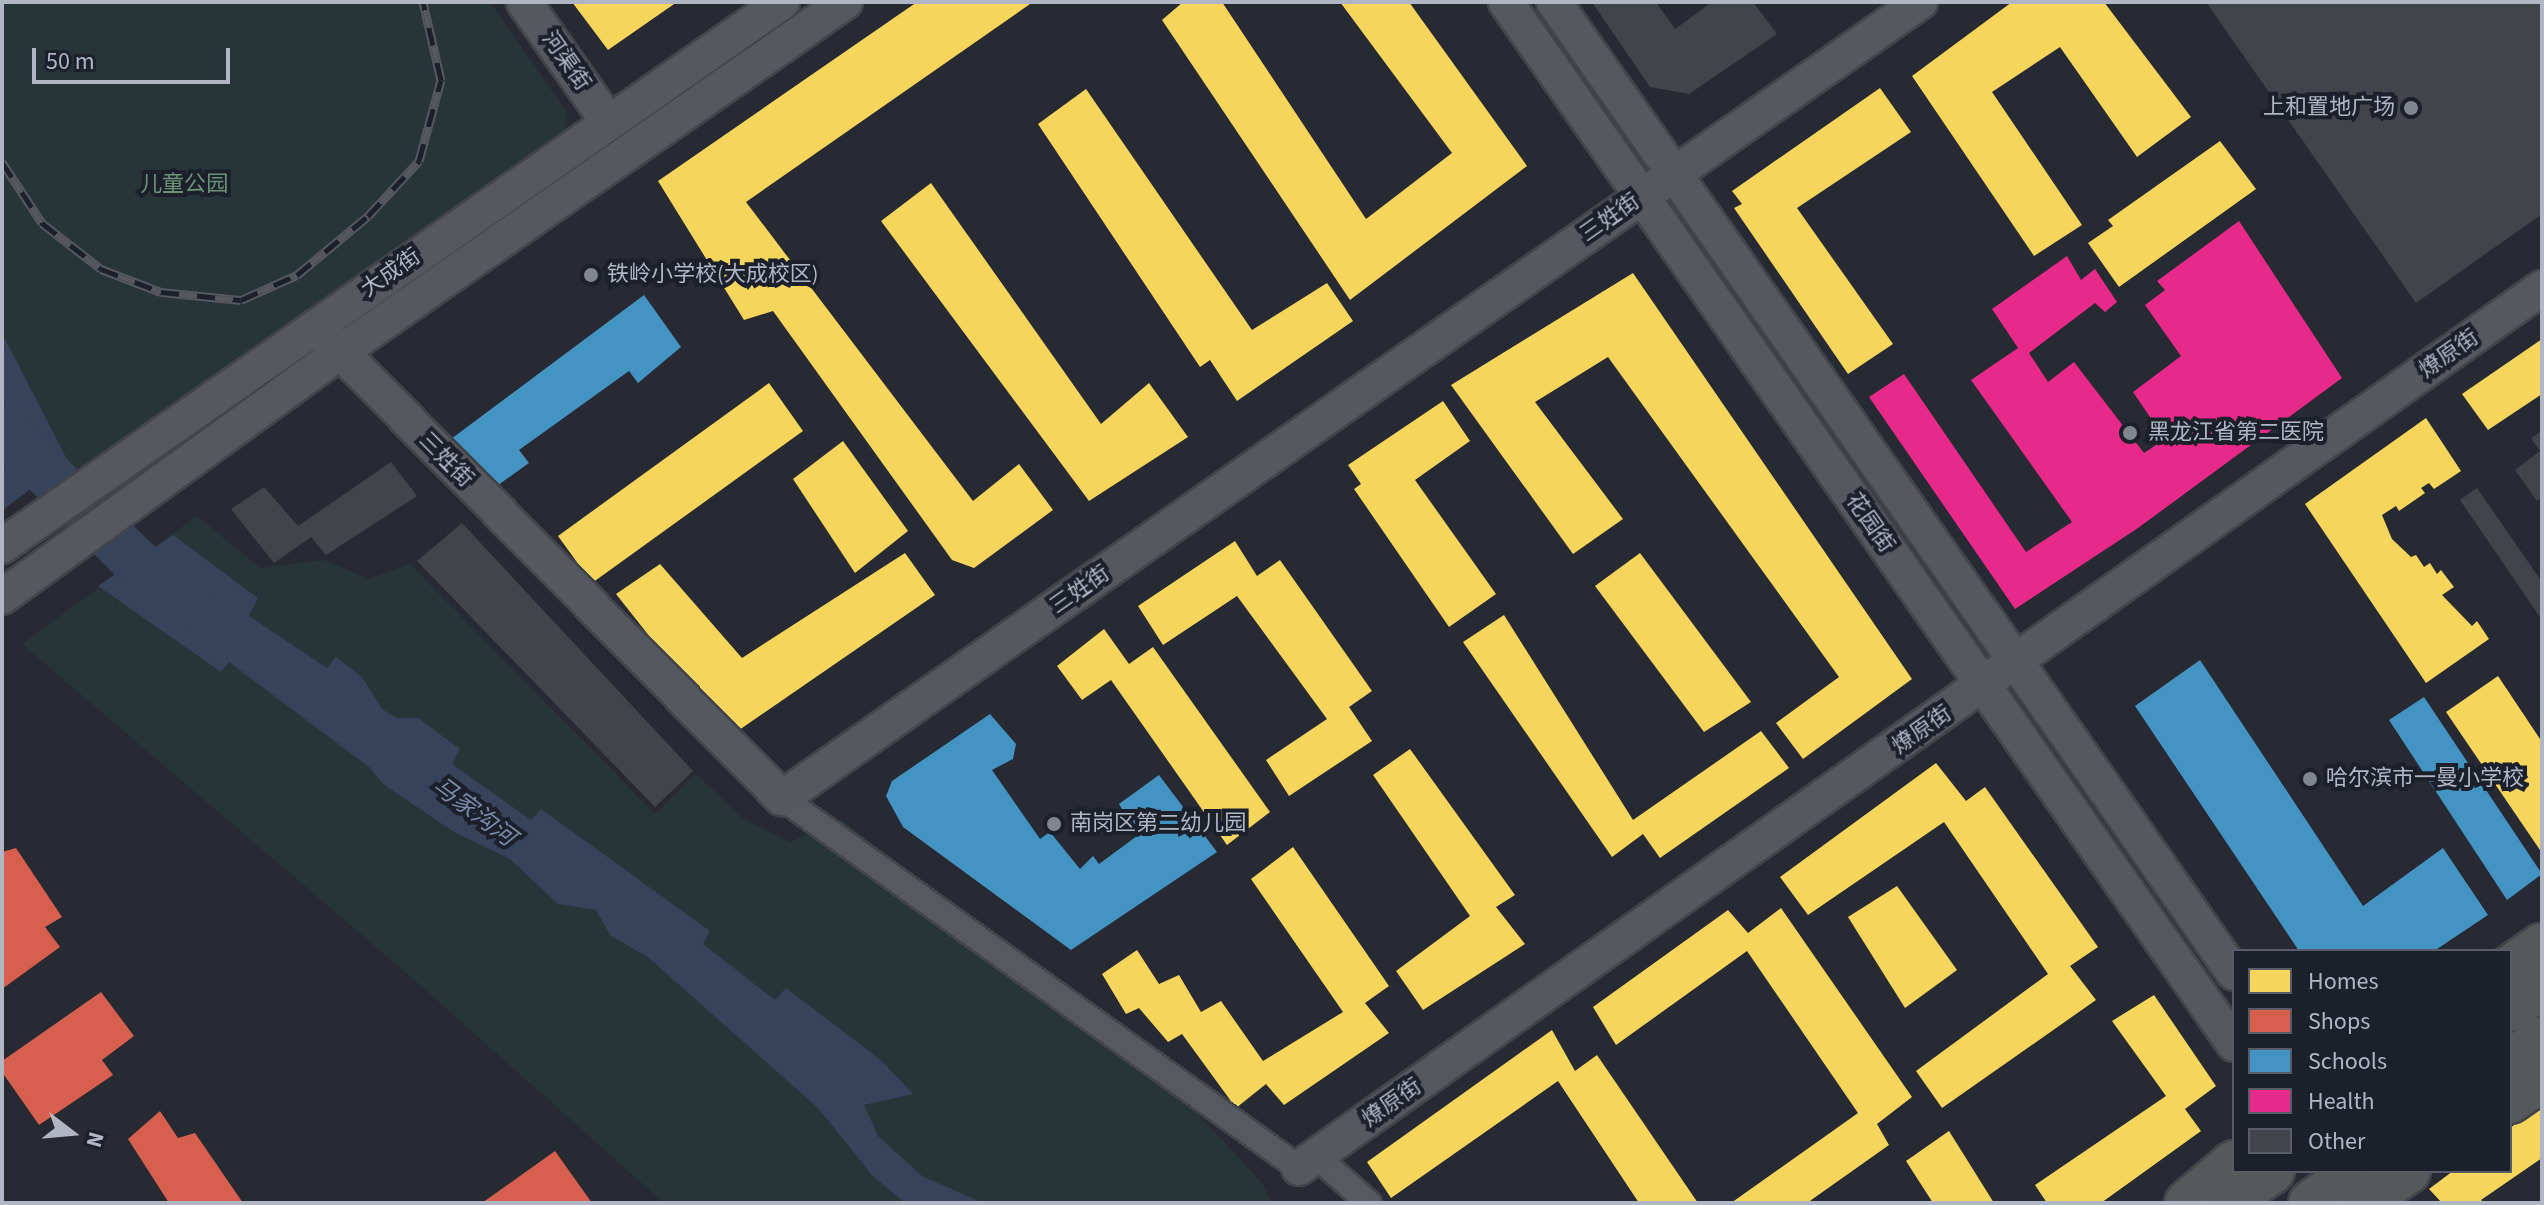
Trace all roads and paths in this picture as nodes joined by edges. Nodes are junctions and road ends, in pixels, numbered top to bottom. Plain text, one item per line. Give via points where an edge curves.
1 (524, 2) edge
2 (782, 2) edge
3 (845, 2) edge
4 (1506, 2) edge
5 (1554, 2) edge
6 (1920, 2) edge
7 (607, 120) junction
8 (1674, 173) junction
9 (1642, 196) junction
10 (2542, 288) edge
11 (316, 327) junction
12 (339, 353) junction
13 (2, 546) edge
14 (2, 597) edge
15 (2017, 663) junction
16 (1984, 686) junction
17 (782, 798) junction
18 (2542, 946) edge
19 (2512, 967) edge
20 (2232, 970) edge
21 (2542, 987) edge
22 (2512, 1008) edge
23 (2542, 1039) edge
24 (2232, 1041) edge
25 (2512, 1061) edge
26 (2542, 1079) edge
27 (2512, 1100) edge
28 (1307, 1162) junction
29 (2232, 1165) edge
30 (2269, 1173) edge
31 (1369, 1203) edge
32 (2187, 1203) edge
33 (2225, 1203) edge

1 - 7 main road, 河渠街
2 - 7 main road, 大成街
3 - 12 main road, 大成街
4 - 9 main road, 花园街
5 - 8 main road, 花园街
6 - 8 main road, 三姓街
7 - 11 main road, 大成街
8 - 9 main road, 三姓街
8 - 15 main road, 花园街
9 - 16 main road, 花园街
9 - 17 main road, 三姓街
10 - 15 main road, 燎原街
11 - 12 main road, 三姓街
11 - 13 main road, 大成街
12 - 14 main road, 大成街
12 - 17 main road, 三姓街
15 - 16 main road, 燎原街
15 - 20 main road, 花园街
16 - 24 main road, 花园街
16 - 28 main road, 燎原街
17 - 28 street
18 - 19 highway
21 - 22 highway
23 - 25 highway
26 - 27 highway
28 - 31 street
29 - 32 highway
30 - 33 highway

